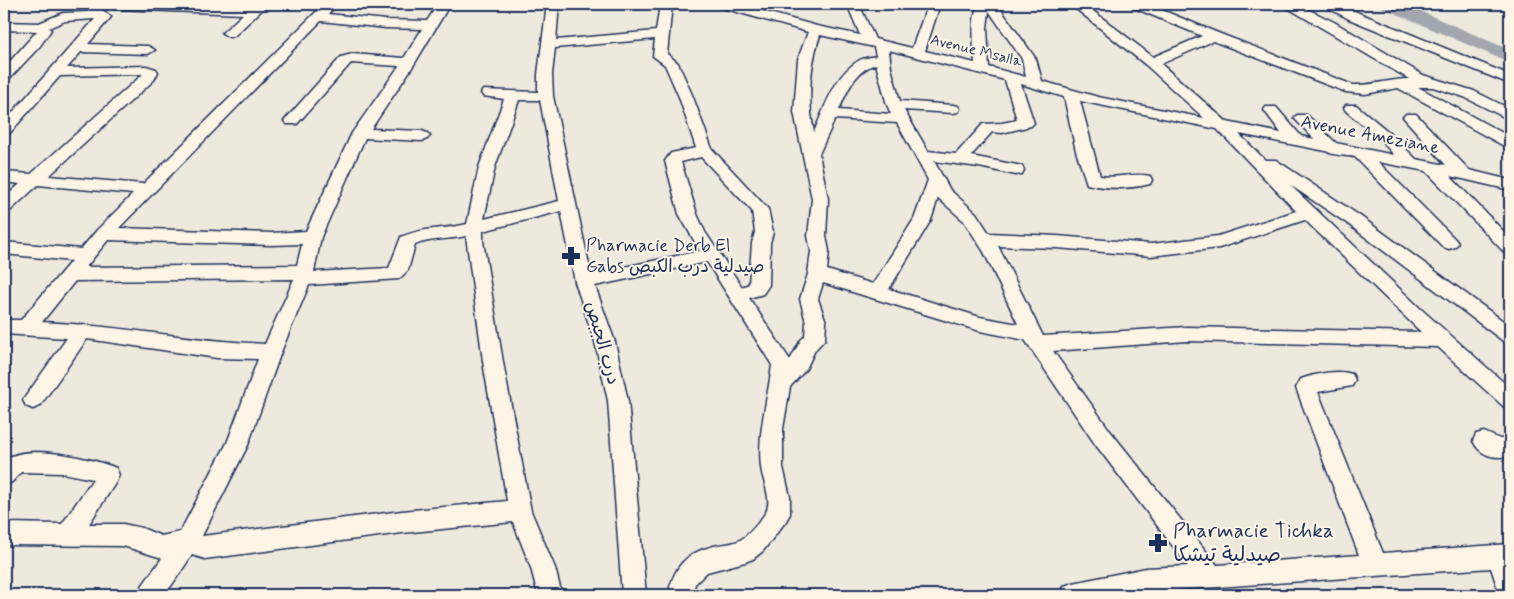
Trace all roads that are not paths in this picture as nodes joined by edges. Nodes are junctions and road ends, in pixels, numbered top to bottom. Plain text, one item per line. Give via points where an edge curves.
1 (88, 4) edge
2 (118, 4) edge
3 (331, 4) edge
4 (444, 4) edge
5 (553, 4) edge
6 (666, 4) edge
7 (724, 4) edge
8 (853, 4) edge
9 (934, 4) edge
10 (1076, 4) edge
11 (1136, 4) edge
12 (1287, 4) edge
13 (1331, 4) edge
14 (993, 5) edge
15 (259, 7) edge
16 (102, 16) junction
17 (319, 17) junction
18 (431, 25) junction
19 (4, 26) edge
20 (41, 27) junction
21 (816, 30) junction
22 (229, 33) dead end
23 (663, 34) junction
24 (1213, 36) junction
25 (548, 46) junction
26 (77, 48) junction
27 (878, 48) junction
28 (148, 50) dead end
29 (917, 52) junction
30 (408, 63) junction
31 (1152, 63) junction
32 (982, 69) junction
33 (57, 72) junction
34 (4, 76) edge
35 (1011, 76) junction
36 (1510, 80) edge
37 (1035, 83) junction
38 (1399, 83) junction
39 (1436, 83) junction
40 (488, 93) dead end
41 (1071, 95) junction
42 (513, 96) junction
43 (546, 96) junction
44 (1351, 108) dead end
45 (953, 109) dead end
46 (1271, 110) dead end
47 (898, 112) junction
48 (828, 114) junction
49 (1510, 115) edge
50 (1411, 117) dead end
51 (1302, 118) dead end
52 (292, 121) dead end
53 (1221, 125) junction
54 (4, 131) edge
55 (360, 133) junction
56 (422, 136) dead end
57 (1296, 141) junction
58 (1510, 143) edge
59 (1246, 149) junction
60 (1334, 150) junction
61 (705, 151) junction
62 (811, 154) junction
63 (922, 155) junction
64 (1362, 155) junction
65 (960, 159) junction
66 (1412, 164) junction
67 (1431, 167) junction
68 (1016, 170) dead end
69 (1463, 174) junction
70 (4, 177) edge
71 (35, 180) junction
72 (936, 180) junction
73 (1144, 180) dead end
74 (1504, 184) edge
75 (146, 190) junction
76 (1510, 195) edge
77 (568, 204) junction
78 (4, 207) edge
79 (1308, 214) junction
80 (474, 226) junction
81 (103, 234) junction
82 (312, 237) junction
83 (983, 239) junction
84 (1450, 243) dead end
85 (4, 248) edge
86 (1510, 248) edge
87 (710, 255) junction
88 (84, 256) junction
89 (70, 274) junction
90 (818, 274) junction
91 (303, 275) junction
92 (584, 282) junction
93 (877, 292) junction
94 (737, 295) junction
95 (12, 331) edge
96 (82, 331) junction
97 (1510, 336) edge
98 (1035, 339) junction
99 (1445, 340) junction
100 (271, 352) junction
101 (1345, 380) dead end
102 (780, 384) junction
103 (33, 400) dead end
104 (1510, 400) edge
105 (1484, 441) dead end
106 (1510, 447) edge
107 (4, 475) edge
108 (520, 510) junction
109 (4, 534) edge
110 (68, 535) junction
111 (187, 542) junction
112 (1505, 555) edge
113 (1375, 564) junction
114 (1211, 577) junction
115 (1167, 588) edge
116 (1510, 590) edge
117 (151, 595) edge
118 (550, 595) edge
119 (634, 595) edge
120 (680, 595) edge
121 (1073, 595) edge

1 - 16 street
2 - 15 street
2 - 16 street
3 - 17 street
4 - 18 street
5 - 25 street, درب الجبص
6 - 23 street
7 - 21 street, Avenue Msalla
8 - 27 street
9 - 29 street
10 - 31 street
11 - 24 street
12 - 39 street via 1329,25 1399,68
13 - 36 street
14 - 32 street via 984,7 982,12
14 - 37 street via 1029,59
15 - 22 street
16 - 20 street via 63,17
16 - 26 street
17 - 18 street
17 - 75 street
18 - 30 street
19 - 20 street
20 - 34 street via 44,30 42,35
21 - 27 street, Avenue Msalla
21 - 62 street via 803,74 802,112
23 - 25 street
23 - 61 street via 660,56 671,63
24 - 31 street
24 - 38 street via 1351,89 1365,90
25 - 43 street, درب الجبص
26 - 28 street
26 - 33 street
27 - 29 street, Avenue Msalla
27 - 47 street
27 - 48 street via 846,79
29 - 32 street, Avenue Msalla
30 - 52 street via 346,60
30 - 55 street
31 - 53 street
32 - 35 street, Avenue Msalla
33 - 54 street
33 - 71 street via 151,72
35 - 37 street, Avenue Msalla
35 - 65 street via 1026,123 988,127
37 - 41 street, Avenue Msalla
38 - 39 street
38 - 58 street
39 - 49 street via 1469,94
40 - 42 street
41 - 53 street, Avenue Msalla
41 - 73 street via 1093,180 1110,183
42 - 43 street
42 - 80 street via 493,148
43 - 77 street, درب الجبص
44 - 66 street
45 - 47 street
46 - 57 street
47 - 48 street
47 - 63 street
48 - 62 street
50 - 69 street
51 - 60 street
53 - 57 street, Avenue Ameziane
53 - 59 street
55 - 56 street
55 - 82 street
57 - 60 street, Avenue Ameziane
59 - 79 street
59 - 97 street via 1354,220
60 - 64 street, Avenue Ameziane
61 - 87 street via 677,157 673,161 688,214
61 - 94 street via 760,209 763,218 760,285
62 - 90 street via 820,199
63 - 65 street
63 - 72 street
64 - 66 street, Avenue Ameziane
64 - 84 street
65 - 68 street
66 - 67 street, Avenue Ameziane
67 - 69 street, Avenue Ameziane
67 - 86 street
69 - 74 street, Avenue Ameziane
70 - 71 street
71 - 75 street
71 - 78 street
72 - 83 street via 944,194 970,217
72 - 93 street via 922,220
74 - 76 street
75 - 81 street
77 - 80 street
77 - 92 street, درب الجبص
79 - 83 street via 1219,242 1159,249
79 - 99 street
80 - 91 street via 410,238 394,274
80 - 108 street via 494,368
81 - 82 street via 271,239
81 - 88 street
82 - 91 street
83 - 98 street
85 - 88 street
87 - 92 street
87 - 94 street
88 - 89 street
89 - 91 street
89 - 95 street
90 - 93 street
90 - 102 street via 809,299 816,322 815,339
91 - 100 street
92 - 119 street, درب الجبص via 605,342 618,401
93 - 98 street
94 - 102 street via 782,364
95 - 96 street
96 - 100 street via 217,350
96 - 103 street
98 - 99 street via 1187,334
98 - 114 street via 1103,438
99 - 104 street
100 - 111 street via 237,445
101 - 113 street via 1308,385 1306,388
102 - 120 street via 772,429 772,467 779,498 778,514 755,544 745,551 699,564 685,577
105 - 106 street via 1497,448
107 - 110 street via 16,463 62,464 108,475
108 - 111 street via 453,515 205,548
108 - 118 street
109 - 110 street
110 - 111 street via 123,535 160,547
111 - 117 street
112 - 113 street
112 - 116 street
113 - 114 street
114 - 115 street
115 - 121 street via 1146,580

